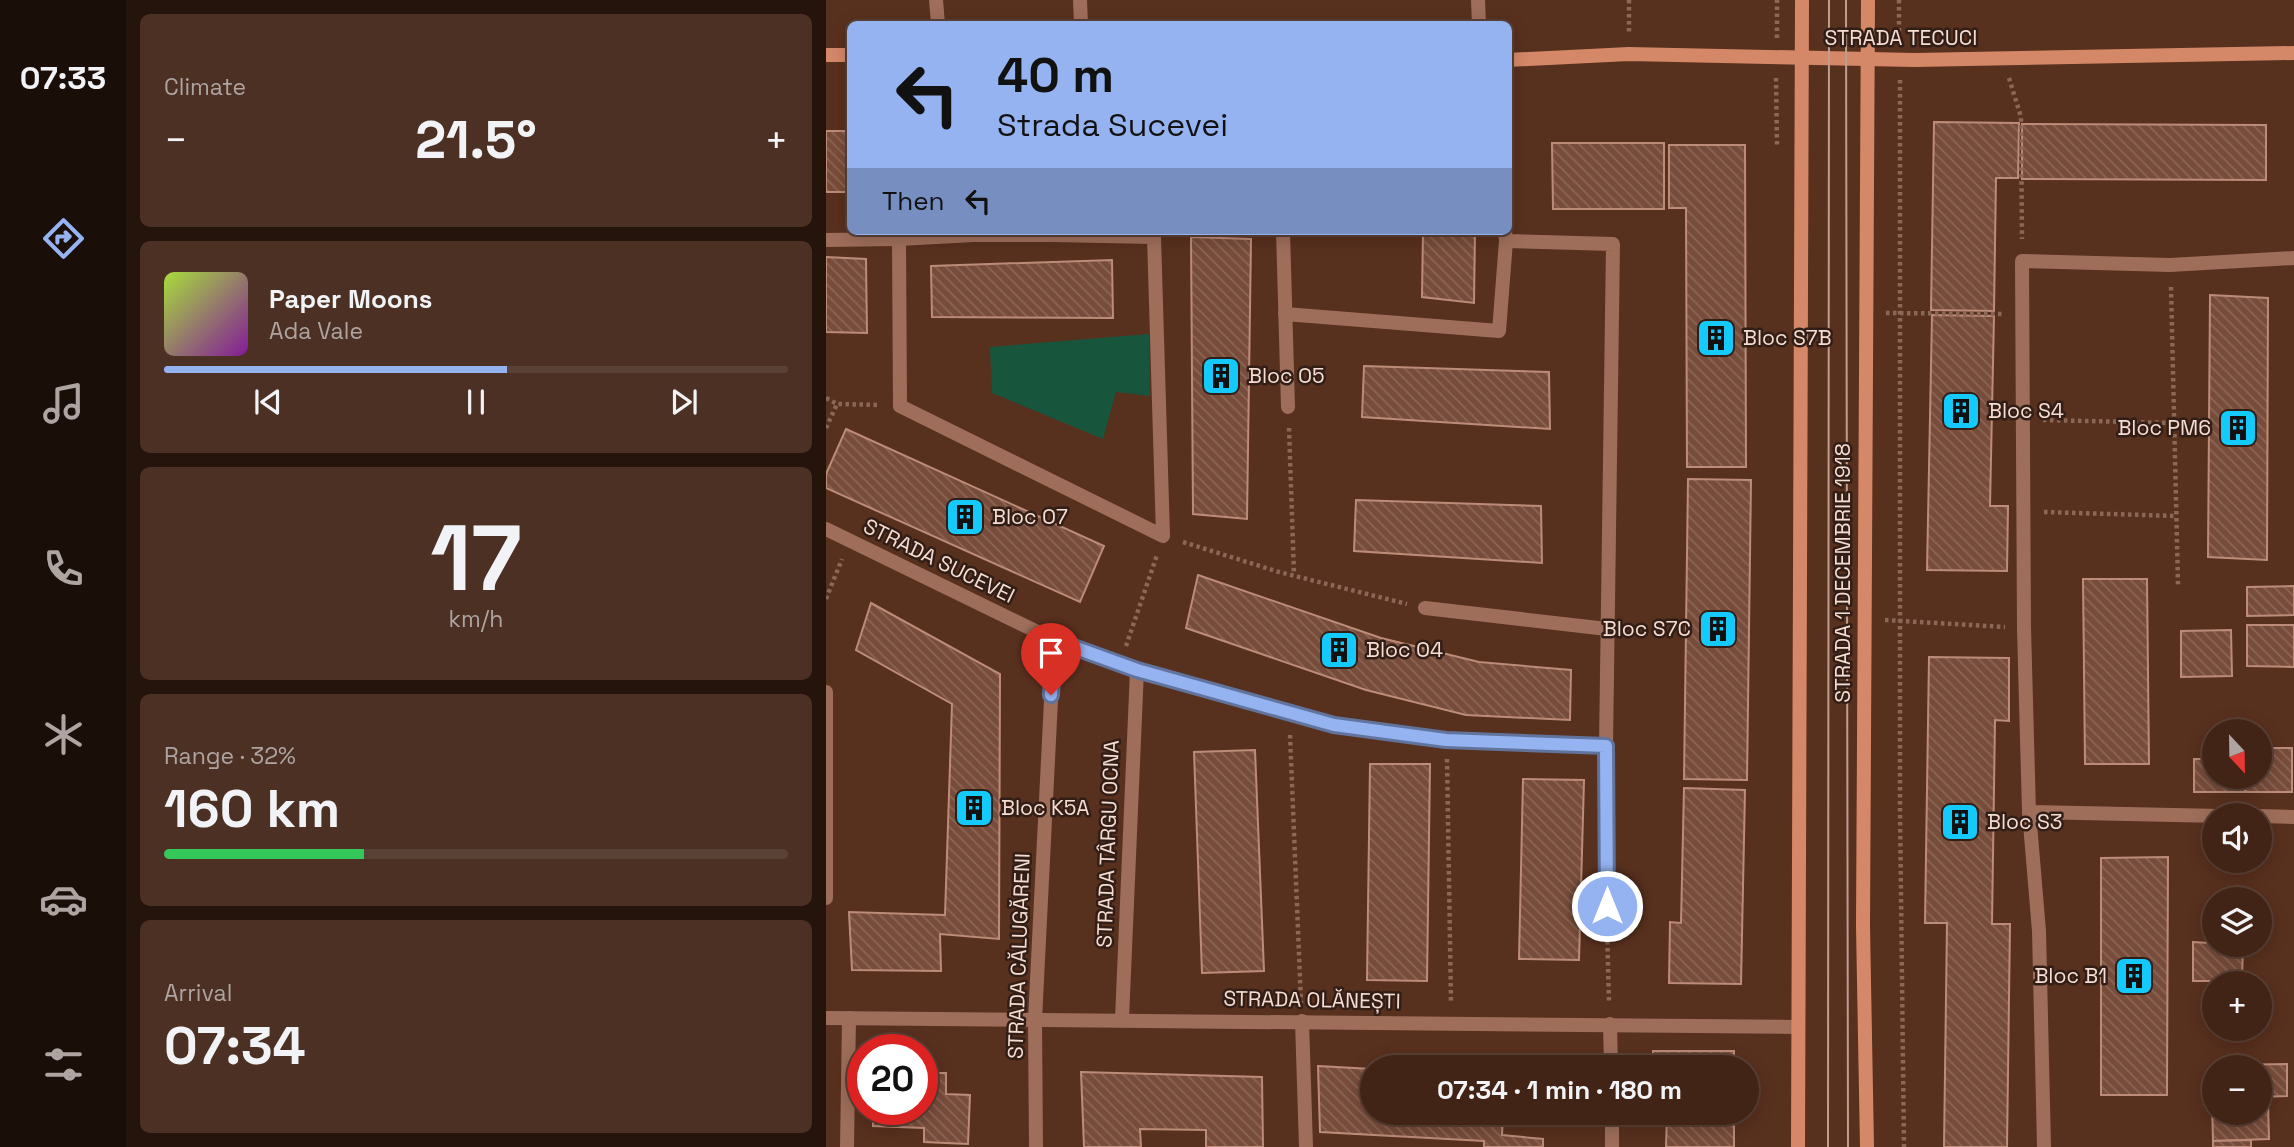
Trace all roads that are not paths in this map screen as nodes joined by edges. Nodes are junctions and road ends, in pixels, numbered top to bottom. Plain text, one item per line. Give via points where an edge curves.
1 (936, 0) edge
2 (1080, 0) edge
3 (1478, 0) edge
4 (1802, 0) edge
5 (1868, 0) edge
6 (937, 21) edge
7 (1081, 21) edge
8 (1479, 21) edge
9 (2294, 52) edge
10 (826, 55) edge
11 (847, 55) edge
12 (1801, 58) junction
13 (1512, 60) edge
14 (1868, 60) junction
15 (948, 235) edge
16 (1120, 235) edge
17 (1283, 235) edge
18 (1505, 236) edge
19 (899, 239) junction
20 (826, 240) edge
21 (2294, 258) edge
22 (1285, 314) junction
23 (1288, 407) road end
24 (826, 529) edge
25 (1425, 608) road end
26 (1607, 629) junction
27 (1054, 640) junction
28 (1137, 670) junction
29 (826, 692) edge
30 (1606, 746) junction
31 (2029, 812) junction
32 (2202, 816) edge
33 (2272, 816) edge
34 (2294, 817) edge
35 (826, 898) edge
36 (1607, 906) road end
37 (826, 1018) edge
38 (849, 1018) junction
39 (1122, 1019) junction
40 (1035, 1020) junction
41 (1301, 1021) junction
42 (1609, 1024) junction
43 (1798, 1027) junction
44 (1610, 1055) edge
45 (1612, 1125) edge
46 (847, 1147) edge
47 (1036, 1147) edge
48 (1306, 1147) edge
49 (1612, 1147) edge
50 (1798, 1147) edge
51 (1867, 1147) edge
52 (2044, 1147) edge

1 - 6 street
2 - 7 street
3 - 8 street
4 - 12 main road, STRADA 1 DECEMBRIE 1918
5 - 14 main road, STRADA 1 DECEMBRIE 1918
9 - 14 main road, STRADA TECUCI
10 - 11 main road
12 - 13 main road, STRADA TECUCI via 1629,54
12 - 14 main road, STRADA TECUCI
12 - 43 main road, STRADA 1 DECEMBRIE 1918
14 - 51 main road, STRADA 1 DECEMBRIE 1918
15 - 19 street
16 - 19 street via 1154,236 1163,536 900,406
17 - 22 street
18 - 22 street via 1499,331
18 - 26 street via 1613,244
19 - 20 street
21 - 31 street via 2170,265 2022,261
22 - 23 street
24 - 27 street, STRADA SUCEVEI
25 - 26 street
26 - 30 street
27 - 28 street, STRADA SUCEVEI
27 - 40 street, STRADA CĂLUGĂRENI
28 - 30 street, STRADA SUCEVEI via 1334,725 1446,740
28 - 39 street, STRADA TÂRGU OCNA
29 - 35 street
30 - 36 street
31 - 32 street
31 - 52 street via 2039,930
33 - 34 street
37 - 38 street, STRADA OLĂNEȘTI
38 - 40 street, STRADA OLĂNEȘTI
38 - 46 street
39 - 40 street, STRADA OLĂNEȘTI
39 - 41 street, STRADA OLĂNEȘTI
40 - 47 street, STRADA CĂLUGĂRENI
41 - 42 street, STRADA OLĂNEȘTI
41 - 48 street
42 - 43 street, STRADA OLĂNEȘTI
42 - 44 street
43 - 50 main road, STRADA 1 DECEMBRIE 1918
45 - 49 street

